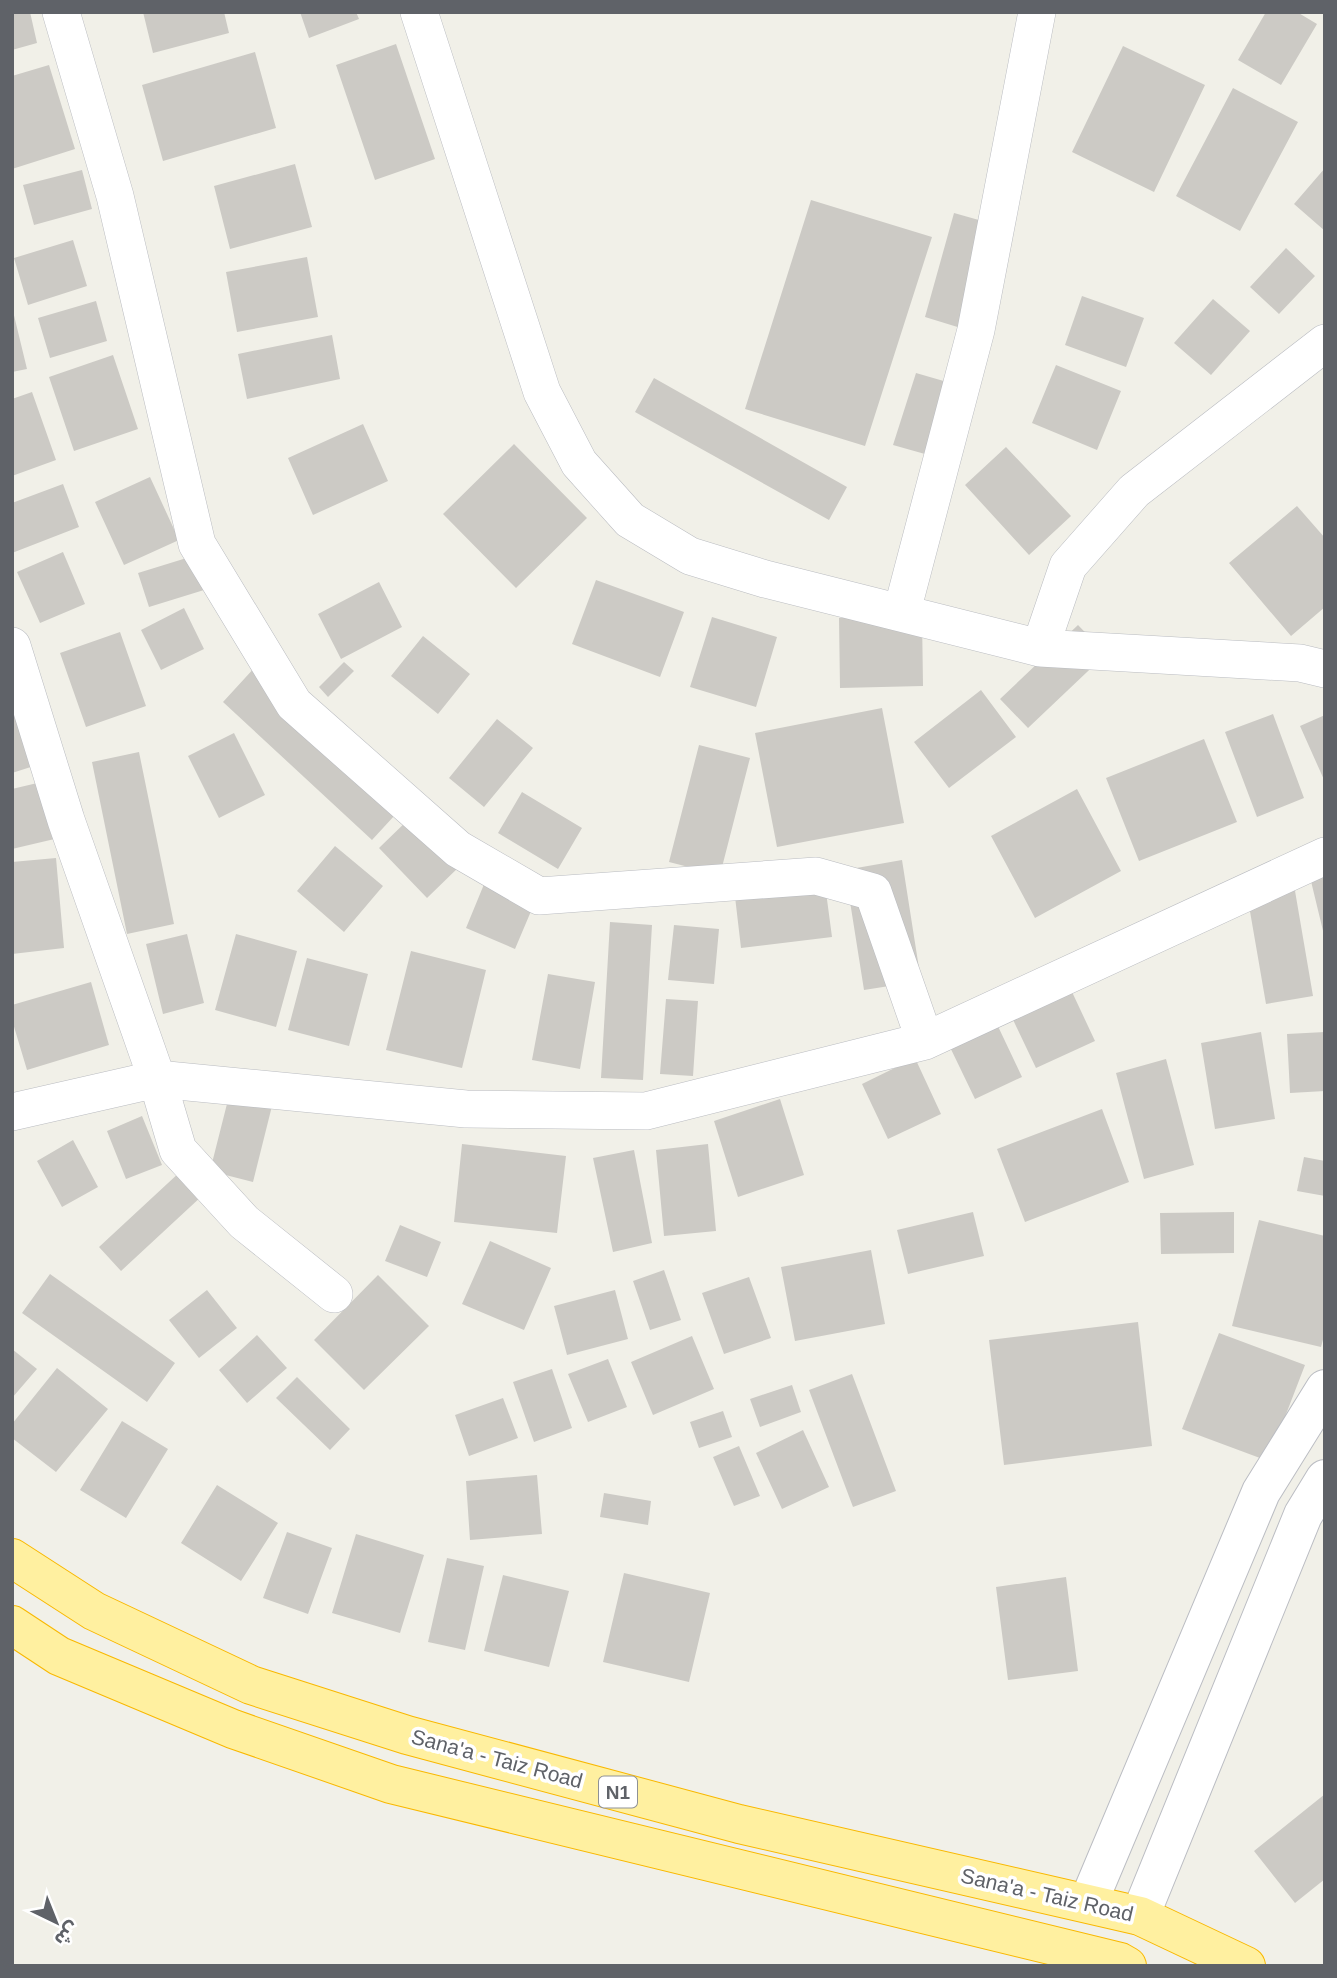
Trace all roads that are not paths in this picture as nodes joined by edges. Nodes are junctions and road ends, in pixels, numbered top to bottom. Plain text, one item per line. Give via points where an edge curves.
1 (61, 12) edge
2 (419, 12) edge
3 (1037, 12) edge
4 (1325, 342) edge
5 (902, 611) junction
6 (12, 646) edge
7 (1040, 648) junction
8 (1325, 669) edge
9 (1325, 856) edge
10 (925, 1041) junction
11 (157, 1079) junction
12 (12, 1112) edge
13 (334, 1294) dead end
14 (1325, 1389) edge
15 (1325, 1479) edge
16 (12, 1558) edge
17 (12, 1625) edge
18 (1088, 1903) junction
19 (1140, 1916) junction
20 (1122, 1965) edge
21 (1246, 1966) edge

1 - 10 street via 115,196 197,544 294,704 457,849 540,896 816,876 873,892
2 - 5 street via 542,392 579,463 630,520 690,556
3 - 5 street via 976,330
4 - 7 street via 1135,491 1069,566
5 - 7 street
6 - 11 street via 66,820
7 - 8 street via 1300,663
9 - 10 street
10 - 11 street via 646,1111 466,1109
11 - 12 street
11 - 13 street via 178,1150 244,1222
14 - 18 main road via 1261,1492
15 - 19 main road via 1303,1515
16 - 18 highway, Sana'a - Taiz Road / N1 via 94,1611 251,1685 407,1735 739,1824
17 - 20 highway, N1 via 59,1656 208,1719 391,1784
18 - 19 highway, Sana'a - Taiz Road / N1
19 - 20 highway
19 - 21 highway, Sana'a - Taiz Road / N1

